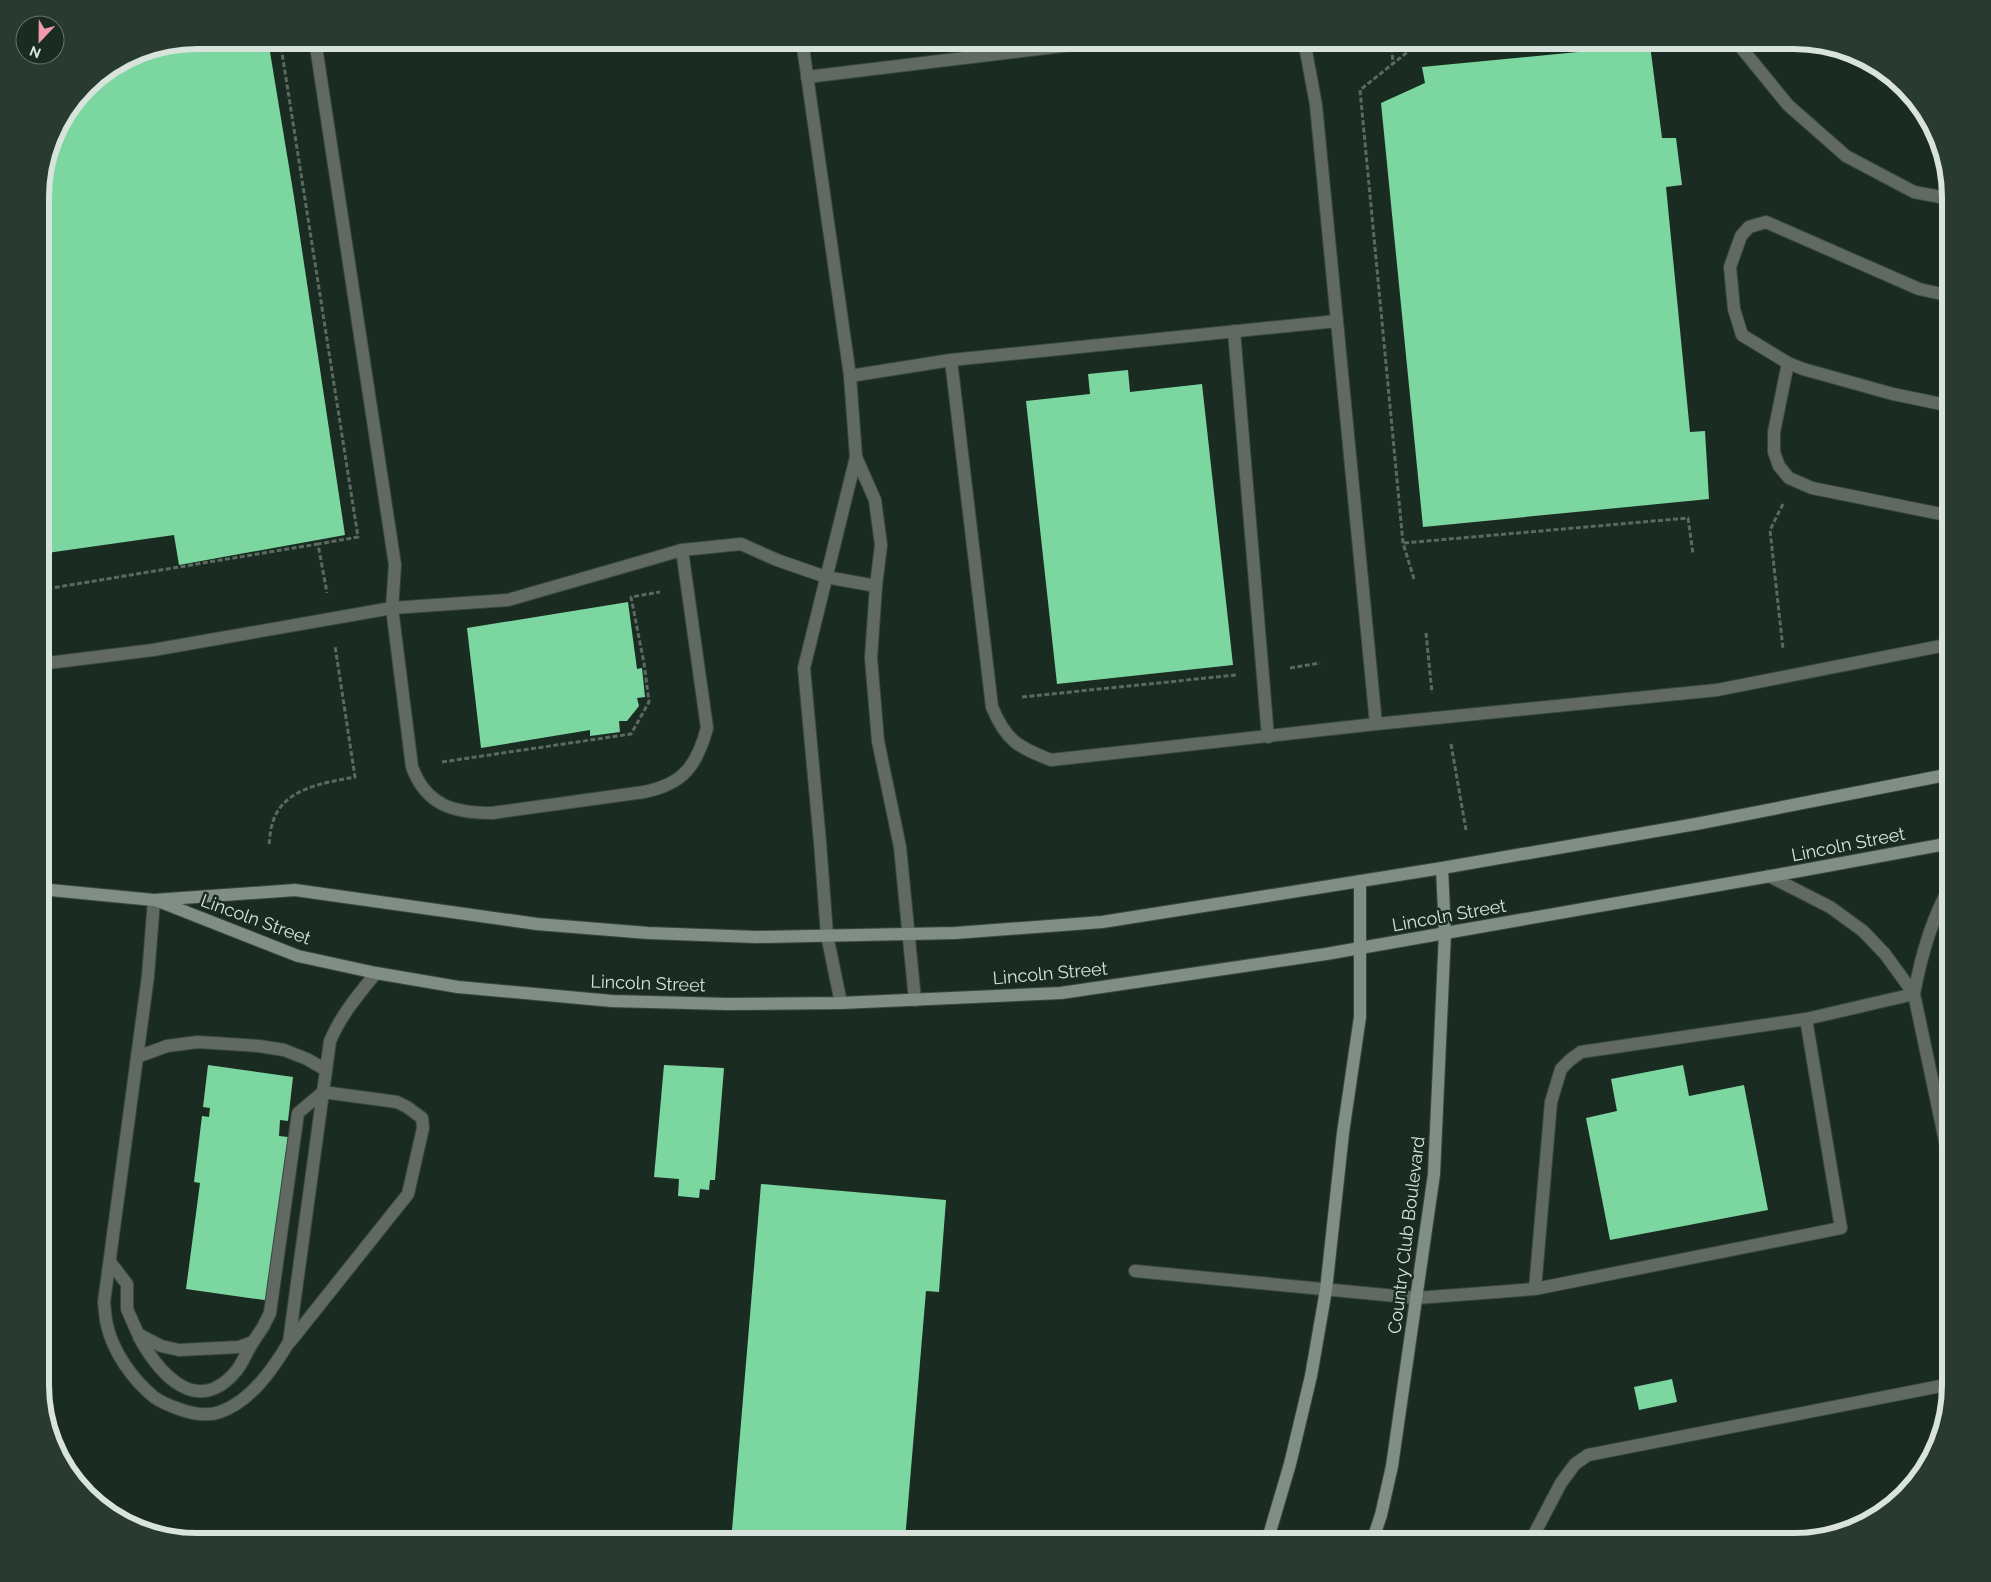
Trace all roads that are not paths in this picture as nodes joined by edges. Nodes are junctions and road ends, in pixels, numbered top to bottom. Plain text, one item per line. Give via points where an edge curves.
1 (316, 49) edge
2 (803, 49) edge
3 (1039, 49) edge
4 (1306, 49) edge
5 (1742, 49) edge
6 (807, 77) junction
7 (1942, 197) edge
8 (1942, 294) edge
9 (1337, 321) junction
10 (1234, 332) junction
11 (951, 360) junction
12 (1788, 363) junction
13 (850, 376) junction
14 (1942, 404) edge
15 (856, 457) junction
16 (1942, 514) edge
17 (682, 550) junction
18 (826, 577) junction
19 (876, 586) junction
20 (392, 608) junction
21 (1942, 646) edge
22 (49, 663) edge
23 (1376, 724) junction
24 (1268, 737) junction
25 (1942, 776) edge
26 (1942, 845) edge
27 (1442, 868) junction
28 (1769, 876) junction
29 (1360, 881) junction
30 (49, 890) edge
31 (154, 900) junction
32 (1942, 902) edge
33 (909, 933) junction
34 (1445, 933) junction
35 (827, 935) junction
36 (1359, 948) junction
37 (376, 973) junction
38 (1914, 994) junction
39 (915, 1000) junction
40 (841, 1004) junction
41 (1806, 1019) junction
42 (137, 1057) junction
43 (326, 1070) junction
44 (323, 1092) junction
45 (1942, 1127) edge
46 (110, 1262) junction
47 (1135, 1271) dead end
48 (1535, 1289) junction
49 (1326, 1290) junction
50 (1417, 1298) junction
51 (138, 1334) junction
52 (253, 1342) junction
53 (289, 1342) junction
54 (1942, 1386) edge
55 (1270, 1533) edge
56 (1375, 1533) edge
57 (1535, 1533) edge

1 - 20 lane via 394,565
2 - 6 lane
3 - 6 lane
4 - 9 lane via 1316,105
5 - 7 lane via 1788,105 1846,156 1914,192
6 - 13 lane
8 - 12 lane via 1911,286 1766,222 1749,226 1741,236 1730,266 1734,310 1742,334
9 - 10 lane
9 - 23 lane
10 - 11 lane
10 - 24 lane
11 - 13 lane
11 - 24 lane via 992,706 1000,725 1013,742 1051,760
12 - 14 lane via 1893,394
12 - 16 lane via 1774,432 1774,452 1779,466 1789,478 1812,488
13 - 15 lane
15 - 18 lane
15 - 19 lane via 875,500 881,545
17 - 18 lane via 741,544
17 - 20 lane via 508,600
17 - 20 lane via 707,728 694,764 683,777 656,790 492,813 474,813 437,802 418,784 412,767
18 - 19 lane
18 - 35 lane via 804,668
19 - 33 lane via 871,658 878,741 900,847
20 - 22 lane via 153,650
21 - 23 lane via 1717,690
23 - 24 lane
25 - 27 main road, Lincoln Street via 1696,824
26 - 28 main road, Lincoln Street
27 - 29 main road, Lincoln Street
27 - 34 main road, Country Club Boulevard
28 - 34 main road, Lincoln Street
28 - 38 lane via 1830,907 1863,931 1885,954
29 - 33 main road, Lincoln Street via 1102,922 956,933
29 - 36 main road
30 - 31 main road, Lincoln Street
31 - 35 main road, Lincoln Street via 295,890 537,924 648,933 756,937
31 - 37 main road, Lincoln Street via 298,956
31 - 42 lane
32 - 38 lane via 1925,946
33 - 35 main road, Lincoln Street
33 - 39 lane
34 - 36 main road, Lincoln Street
34 - 50 main road, Country Club Boulevard via 1434,1174
35 - 40 lane
36 - 39 main road, Lincoln Street via 1061,993
36 - 49 main road via 1360,1017 1343,1133
37 - 40 main road, Lincoln Street via 458,987 612,1001
37 - 43 lane via 334,1030
38 - 41 lane
38 - 45 lane
39 - 40 main road, Lincoln Street
41 - 48 lane via 1581,1052 1570,1060 1561,1069 1550,1102
41 - 48 lane via 1841,1228
42 - 43 lane via 168,1046 198,1042 258,1046 284,1050
42 - 46 lane
43 - 44 lane
44 - 52 lane via 298,1113 270,1313
44 - 53 lane
44 - 53 lane via 397,1102 422,1118 423,1128 408,1194
46 - 51 lane via 127,1284 127,1310
46 - 53 lane via 104,1302 107,1325 115,1347 135,1378 156,1399 175,1408 203,1414 218,1413 235,1405 267,1375
47 - 49 lane
48 - 50 lane
49 - 50 lane
49 - 55 main road via 1309,1384
50 - 56 main road, Country Club Boulevard via 1392,1466
51 - 52 lane via 161,1346 179,1350 238,1347
51 - 52 lane via 164,1373 194,1391 213,1389 225,1381 237,1369
54 - 57 lane via 1588,1455 1575,1464 1561,1483

